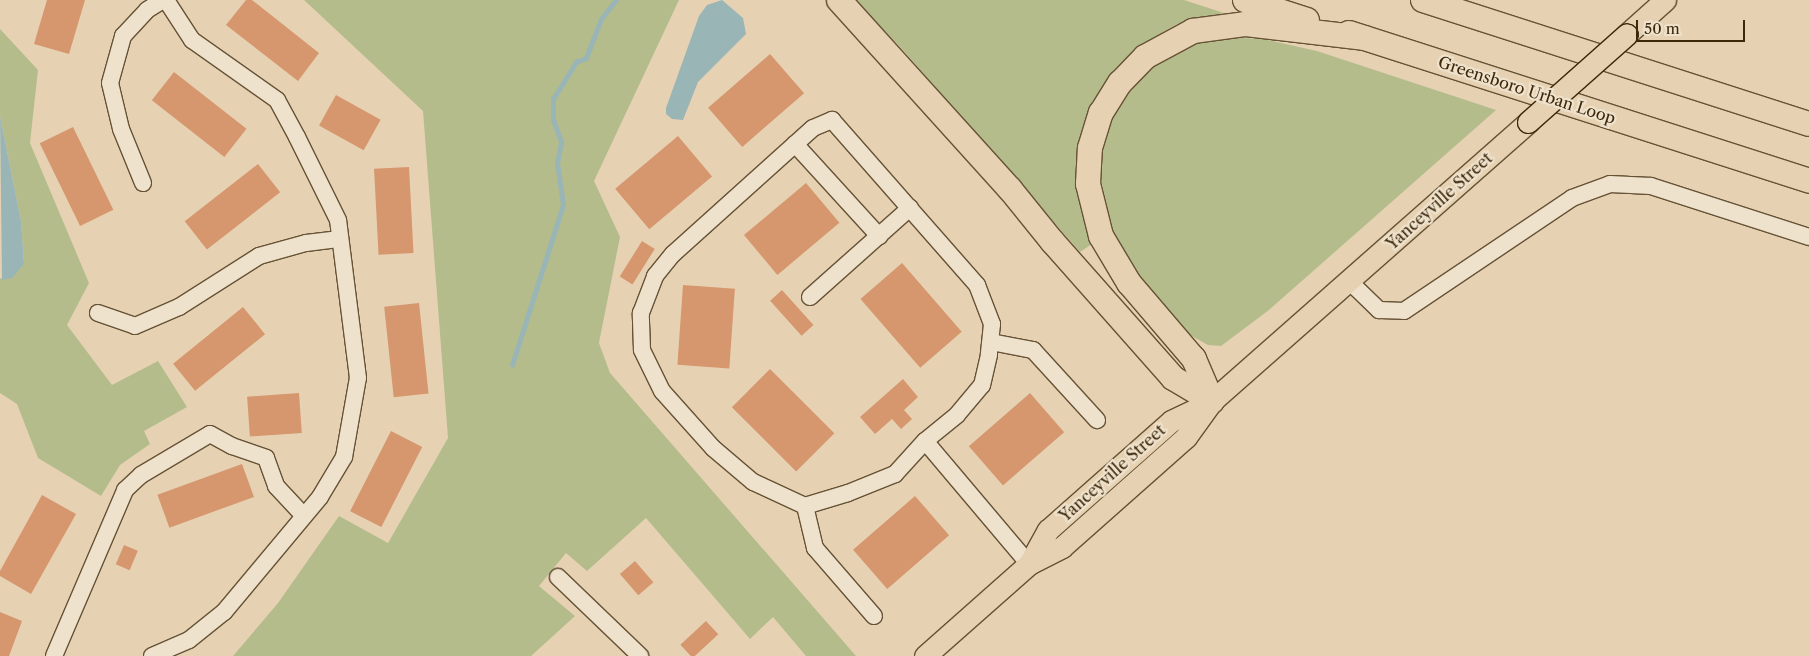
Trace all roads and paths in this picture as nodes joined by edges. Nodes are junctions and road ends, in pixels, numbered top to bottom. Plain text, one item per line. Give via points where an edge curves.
1 (165, 0) edge
2 (839, 0) edge
3 (1245, 0) edge
4 (1423, 0) edge
5 (1665, 0) edge
6 (1364, 38) junction
7 (1784, 116) junction
8 (1809, 119) edge
9 (1809, 124) edge
10 (795, 144) junction
11 (1809, 181) edge
12 (143, 183) dead end
13 (910, 208) junction
14 (879, 236) junction
15 (1809, 237) edge
16 (340, 238) junction
17 (1349, 280) junction
18 (810, 297) dead end
19 (98, 313) dead end
20 (991, 342) junction
21 (1212, 401) junction
22 (1097, 420) dead end
23 (925, 441) junction
24 (805, 506) junction
25 (304, 516) junction
26 (1029, 564) junction
27 (558, 577) dead end
28 (874, 616) dead end
29 (54, 656) edge
30 (152, 656) edge
31 (640, 656) edge
32 (925, 656) edge

1 - 12 street via 147,10 123,36 110,83 121,129
1 - 16 street via 192,40 277,100 338,220
2 - 21 highway via 997,174 1173,378
3 - 6 highway, Greensboro Urban Loop
4 - 7 highway
5 - 17 main road, Yanceyville Street, bridge
6 - 11 highway, Greensboro Urban Loop
6 - 21 highway via 1245,24 1201,29 1176,38 1144,57 1120,83 1101,113 1090,148 1088,184 1101,236 1128,283 1194,359
7 - 8 highway
7 - 9 highway
10 - 13 street via 813,128 832,120
10 - 14 street
10 - 24 street via 673,254 655,276 641,313 642,350 662,391 713,448 753,482
13 - 14 street
13 - 20 street via 977,285 992,324
14 - 18 street
15 - 17 street via 1651,186 1610,184 1572,198 1404,311 1379,310
16 - 19 street via 259,256 179,307 135,326
16 - 25 street via 358,378 344,457
17 - 21 main road, Yanceyville Street
20 - 22 street via 1033,350
20 - 23 street via 982,385 957,415
21 - 26 main road, Yanceyville Street via 1186,437 1062,547
23 - 24 street via 895,474
23 - 26 street
24 - 28 street via 815,548
25 - 29 street via 276,486 266,458 210,434 141,475 125,490
25 - 30 street via 224,612 189,640
26 - 32 main road, Yanceyville Street
27 - 31 street

